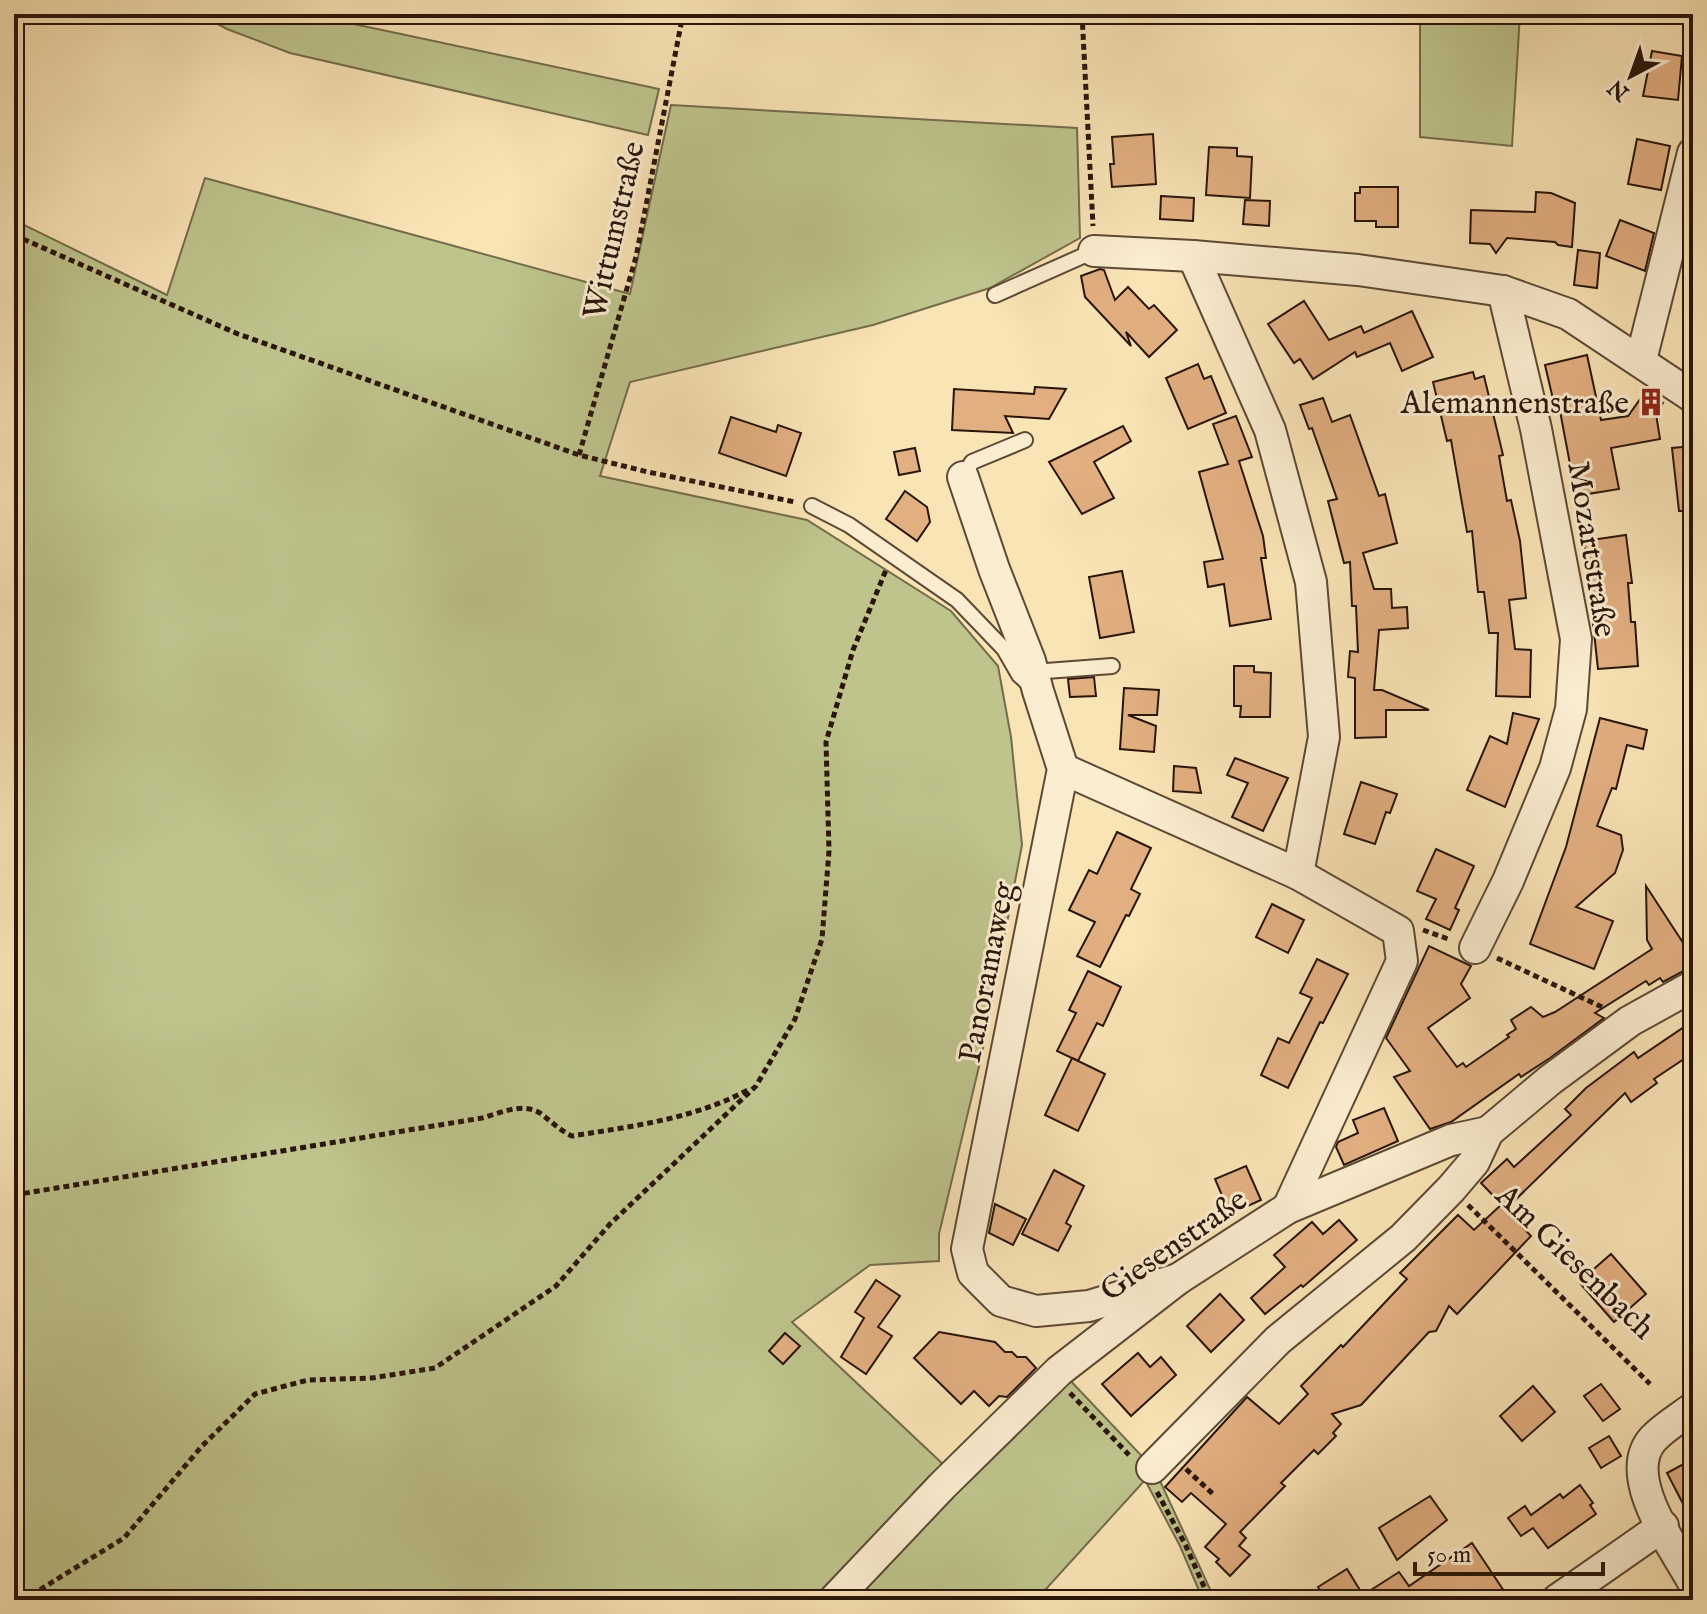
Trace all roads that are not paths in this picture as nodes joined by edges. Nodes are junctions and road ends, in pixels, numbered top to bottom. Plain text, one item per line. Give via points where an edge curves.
1 (1693, 153) edge
2 (1094, 251) joint
3 (1193, 256) junction
4 (1503, 291) junction
5 (995, 295) dead end
6 (1641, 360) junction
7 (1693, 397) edge
8 (1025, 440) dead end
9 (963, 477) joint
10 (812, 506) road end
11 (1112, 666) dead end
12 (1035, 682) junction
13 (1063, 769) junction
14 (1298, 874) junction
15 (1475, 948) road end
16 (1693, 986) edge
17 (1488, 1132) junction
18 (1288, 1208) junction
19 (1178, 1279) junction
20 (1693, 1408) edge
21 (1155, 1464) road end
22 (1663, 1526) junction
23 (1693, 1582) edge
24 (834, 1600) edge
25 (1557, 1600) edge

1 - 6 street
2 - 3 street
2 - 5 lane
3 - 4 street via 1358,270
3 - 14 street via 1270,430 1311,582 1324,737
4 - 6 street via 1568,314
4 - 15 street, Mozartstraße via 1576,639 1571,709 1555,768
6 - 7 street
8 - 9 lane via 972,462
9 - 12 street, Panoramaweg
10 - 12 lane via 849,525 957,600 1004,649 1019,675
11 - 12 lane
12 - 13 street, Panoramaweg
13 - 14 street
13 - 19 street, Panoramaweg via 967,1249 973,1273 1001,1301 1036,1311 1089,1306
14 - 18 street via 1398,931 1402,961
16 - 17 street, Giesenstraße via 1630,1021
17 - 18 street, Giesenstraße via 1451,1140
17 - 21 street, Giesenstraße via 1474,1162 1403,1238 1278,1340
18 - 19 street, Giesenstraße
19 - 24 street, Giesenstraße via 1054,1376
20 - 22 street via 1652,1440 1641,1461 1644,1491
22 - 23 street
22 - 25 street

